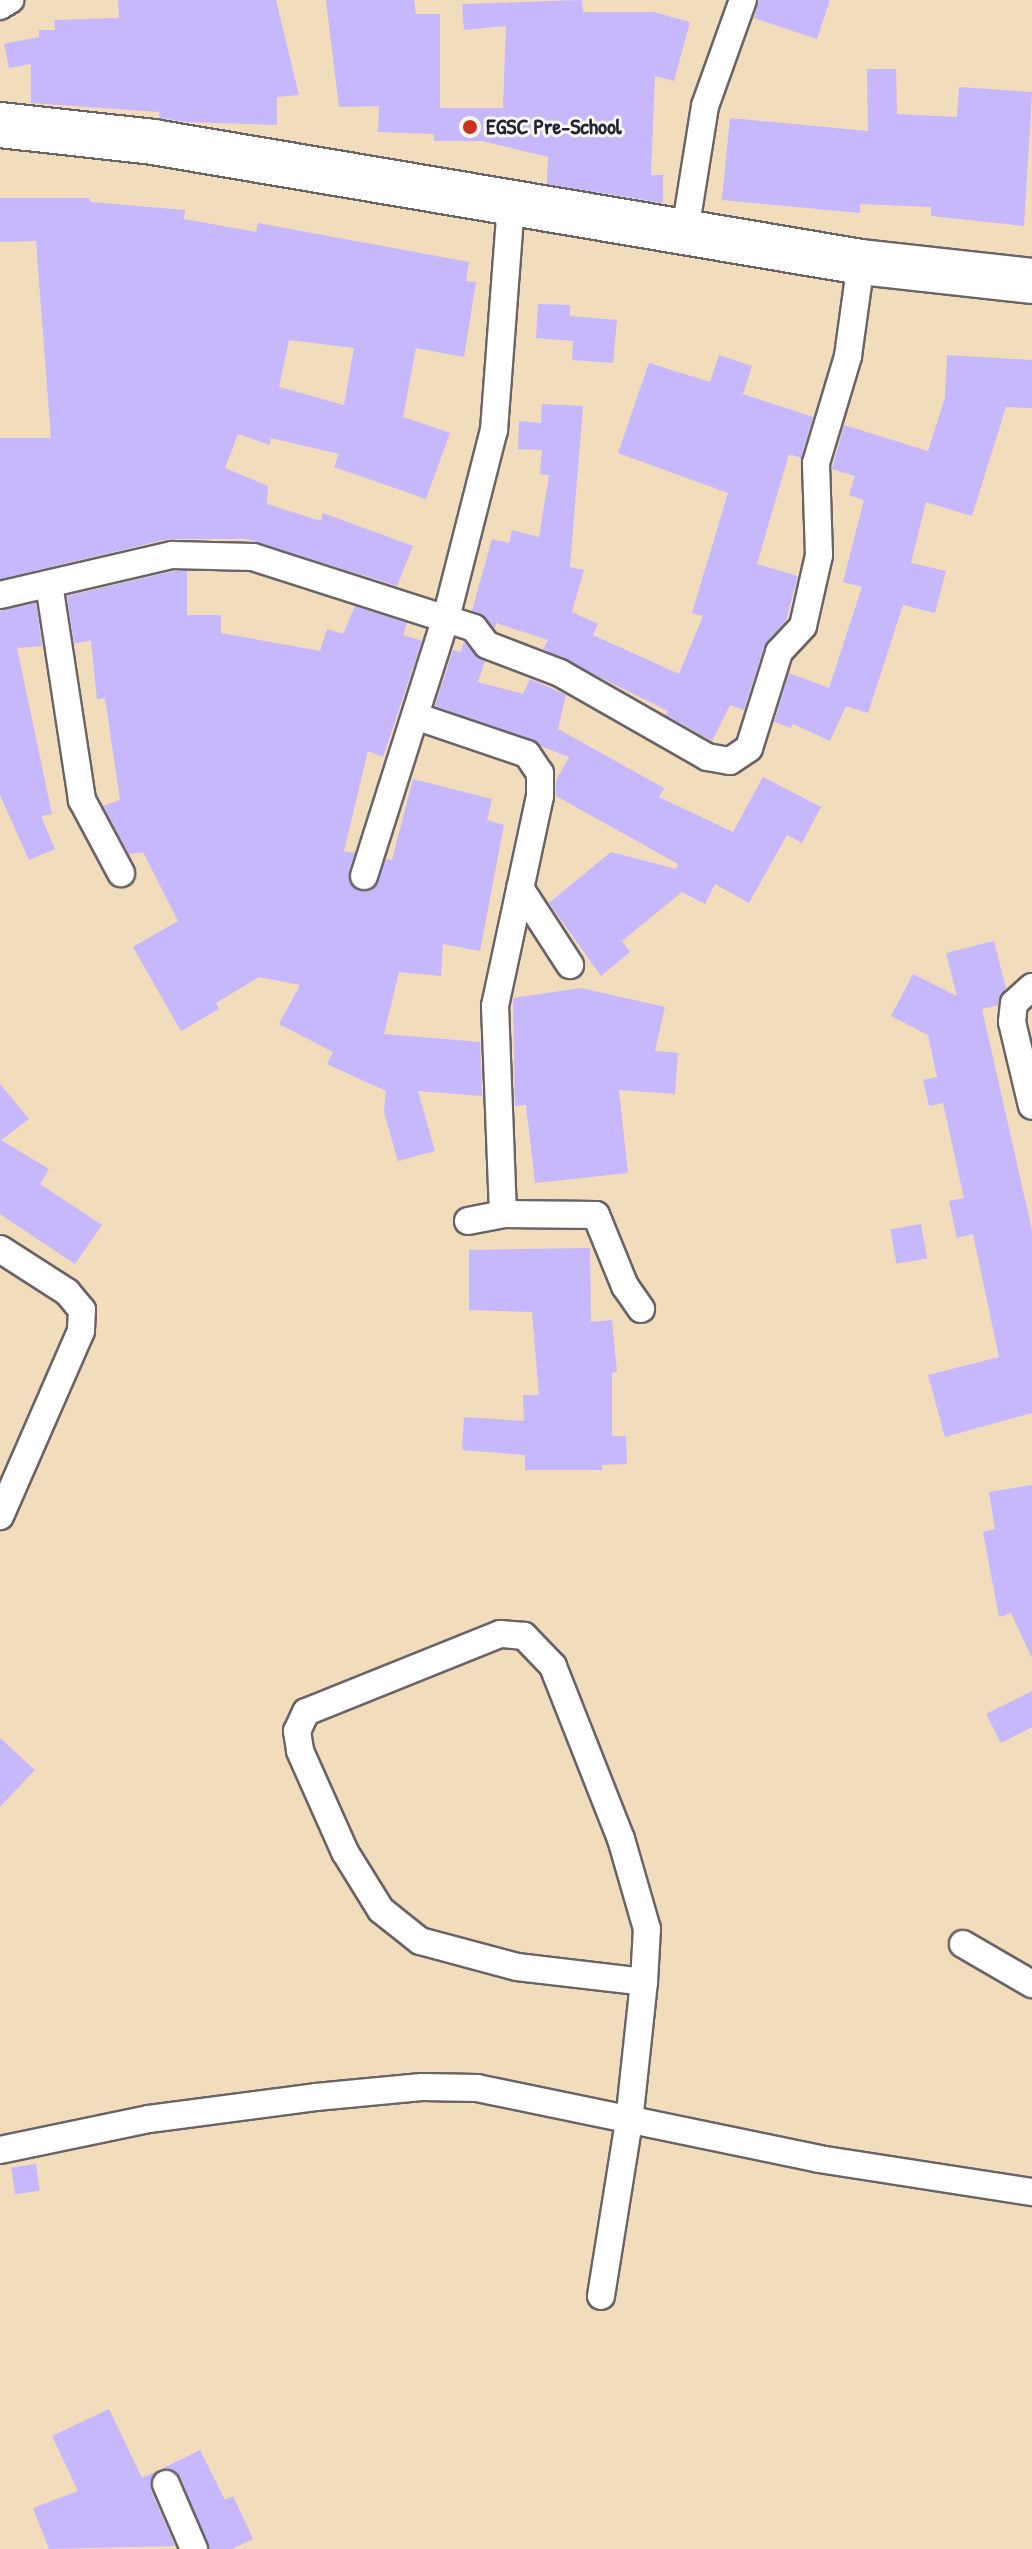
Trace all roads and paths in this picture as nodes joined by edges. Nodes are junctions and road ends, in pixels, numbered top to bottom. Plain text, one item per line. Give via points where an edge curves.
1 (10, 0) edge
2 (743, 0) edge
3 (0, 6) edge
4 (0, 125) edge
5 (511, 202) junction
6 (685, 231) junction
7 (861, 262) junction
8 (1032, 281) edge
9 (49, 584) junction
10 (0, 595) edge
11 (446, 618) junction
12 (415, 716) junction
13 (121, 873) dead end
14 (364, 876) dead end
15 (520, 888) junction
16 (570, 965) dead end
17 (1032, 987) edge
18 (1032, 1106) edge
19 (503, 1214) junction
20 (468, 1221) dead end
21 (0, 1249) edge
22 (641, 1309) dead end
23 (0, 1516) edge
24 (963, 1944) dead end
25 (644, 1982) junction
26 (1032, 1984) edge
27 (629, 2122) junction
28 (0, 2150) edge
29 (1032, 2192) edge
30 (601, 2296) dead end
31 (166, 2484) dead end
32 (194, 2549) edge

1 - 3 street
2 - 6 street via 705,106
4 - 5 highway via 153,142
5 - 6 highway
5 - 11 street via 494,430
6 - 7 highway
7 - 8 highway
7 - 11 street via 848,356 816,463 816,569 803,626 779,652 749,748 730,761 707,757 560,673 487,645 474,628
9 - 10 street
9 - 11 street via 172,555 209,553 253,557
9 - 13 street via 82,800
11 - 12 street
12 - 14 street
12 - 15 street via 527,754 540,773
15 - 16 street
15 - 19 street via 495,1006
17 - 18 street via 1014,1003 1012,1022
19 - 20 street
19 - 22 street via 596,1215 625,1286
21 - 23 street via 67,1292 82,1310 81,1331
24 - 26 street
25 - 25 street via 517,1967 420,1941 381,1910 345,1852 300,1751 297,1731 306,1712 476,1642 500,1634 524,1636 553,1666 621,1839 647,1929
25 - 27 street
27 - 28 street via 477,2088 422,2087 149,2119
27 - 29 street
27 - 30 street
31 - 32 street

